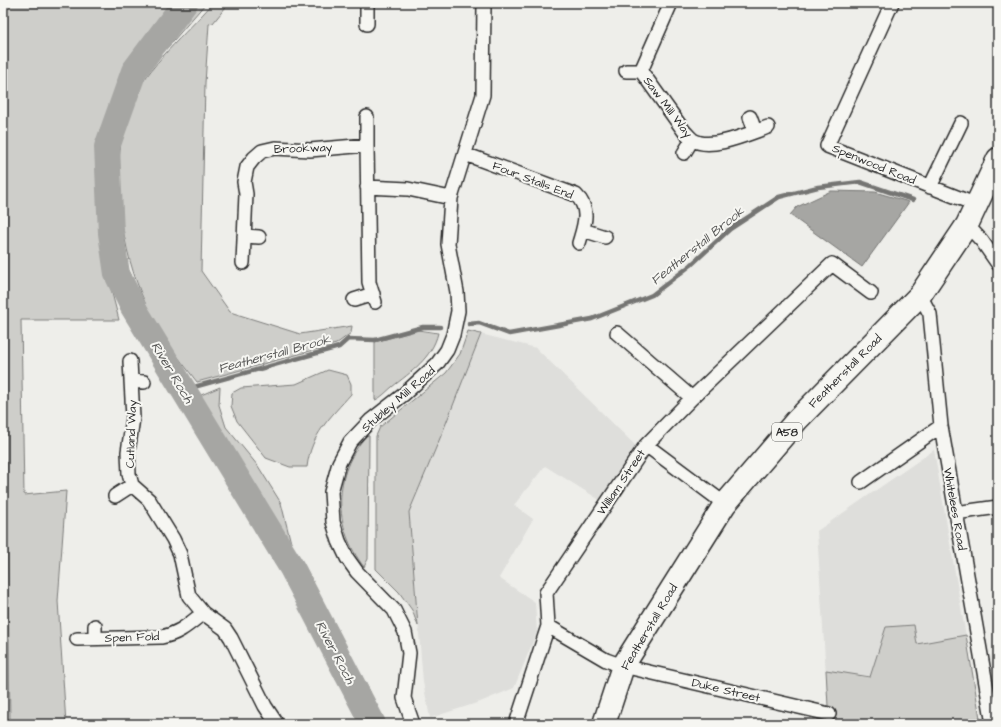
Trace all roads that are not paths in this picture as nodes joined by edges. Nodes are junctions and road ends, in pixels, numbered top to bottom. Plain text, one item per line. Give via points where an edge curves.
1 (367, 3) edge
2 (484, 3) edge
3 (671, 3) edge
4 (892, 3) edge
5 (367, 24) dead end
6 (626, 71) dead end
7 (641, 71) junction
8 (367, 117) dead end
9 (750, 118) dead end
10 (961, 123) dead end
11 (768, 127) dead end
12 (756, 131) junction
13 (692, 140) junction
14 (368, 145) junction
15 (684, 153) dead end
16 (465, 154) junction
17 (998, 159) edge
18 (993, 184) edge
19 (367, 187) junction
20 (930, 187) junction
21 (451, 198) junction
22 (977, 205) junction
23 (967, 225) junction
24 (244, 236) junction
25 (259, 237) dead end
26 (605, 237) dead end
27 (243, 263) dead end
28 (998, 264) edge
29 (871, 293) dead end
30 (920, 295) junction
31 (354, 300) dead end
32 (617, 333) dead end
33 (130, 361) dead end
34 (692, 398) junction
35 (941, 426) junction
36 (646, 445) junction
37 (861, 482) dead end
38 (132, 485) junction
39 (115, 496) dead end
40 (725, 504) junction
41 (998, 507) edge
42 (955, 513) junction
43 (203, 612) junction
44 (548, 626) junction
45 (77, 639) dead end
46 (622, 666) junction
47 (829, 714) dead end
48 (276, 724) edge
49 (413, 724) edge
50 (516, 724) edge
51 (604, 724) edge
52 (993, 724) edge

1 - 5 street
2 - 16 street, Stubley Mill Road via 483,96
3 - 7 street, Saw Mill Way
4 - 20 street, Spenwood Road via 827,146
6 - 7 street
7 - 13 street, Saw Mill Way
8 - 14 street
9 - 12 street
10 - 20 street
11 - 12 street, Saw Mill Way
12 - 13 street, Saw Mill Way via 724,142 701,144
13 - 15 street
14 - 19 street
14 - 24 street, Brookway via 310,150 275,148 262,151 241,165 246,194
16 - 21 street, Stubley Mill Road
16 - 26 street, Four Stalls End via 576,195 585,206 586,214 581,236
17 - 18 highway, Featherstall Road / A58
18 - 22 highway, Featherstall Road / A58
19 - 21 street via 408,189
19 - 31 street via 369,282 374,298
20 - 22 street, Spenwood Road
21 - 49 street, Stubley Mill Road via 448,244 458,311 454,335 437,364 371,420 350,442 339,463 332,492 333,522 347,558 394,610 405,632 410,654 404,698
22 - 23 highway, Featherstall Road / A58
23 - 28 street
23 - 30 highway, Featherstall Road / A58
24 - 25 street
24 - 27 street, Brookway
29 - 34 street, William Street via 832,264
30 - 35 street, Whitelees Road via 930,314
30 - 40 highway, Featherstall Road / A58 via 797,420
32 - 34 street
33 - 38 street, Cutland Way via 138,382 128,452
34 - 36 street, William Street
35 - 37 street
35 - 42 street, Whitelees Road
36 - 40 street
36 - 44 street, William Street via 546,593
38 - 39 street
38 - 43 street, Cutland Way via 148,500 173,539 180,554 189,596
40 - 46 highway, Featherstall Road / A58
41 - 42 street
42 - 52 street, Whitelees Road
43 - 45 street, Spen Fold via 173,635 162,637 95,632
43 - 48 street, Cutland Way via 225,628
44 - 46 street, Duke Street via 606,660
44 - 50 street, William Street
46 - 47 street, Duke Street
46 - 51 highway, Featherstall Road / A58

